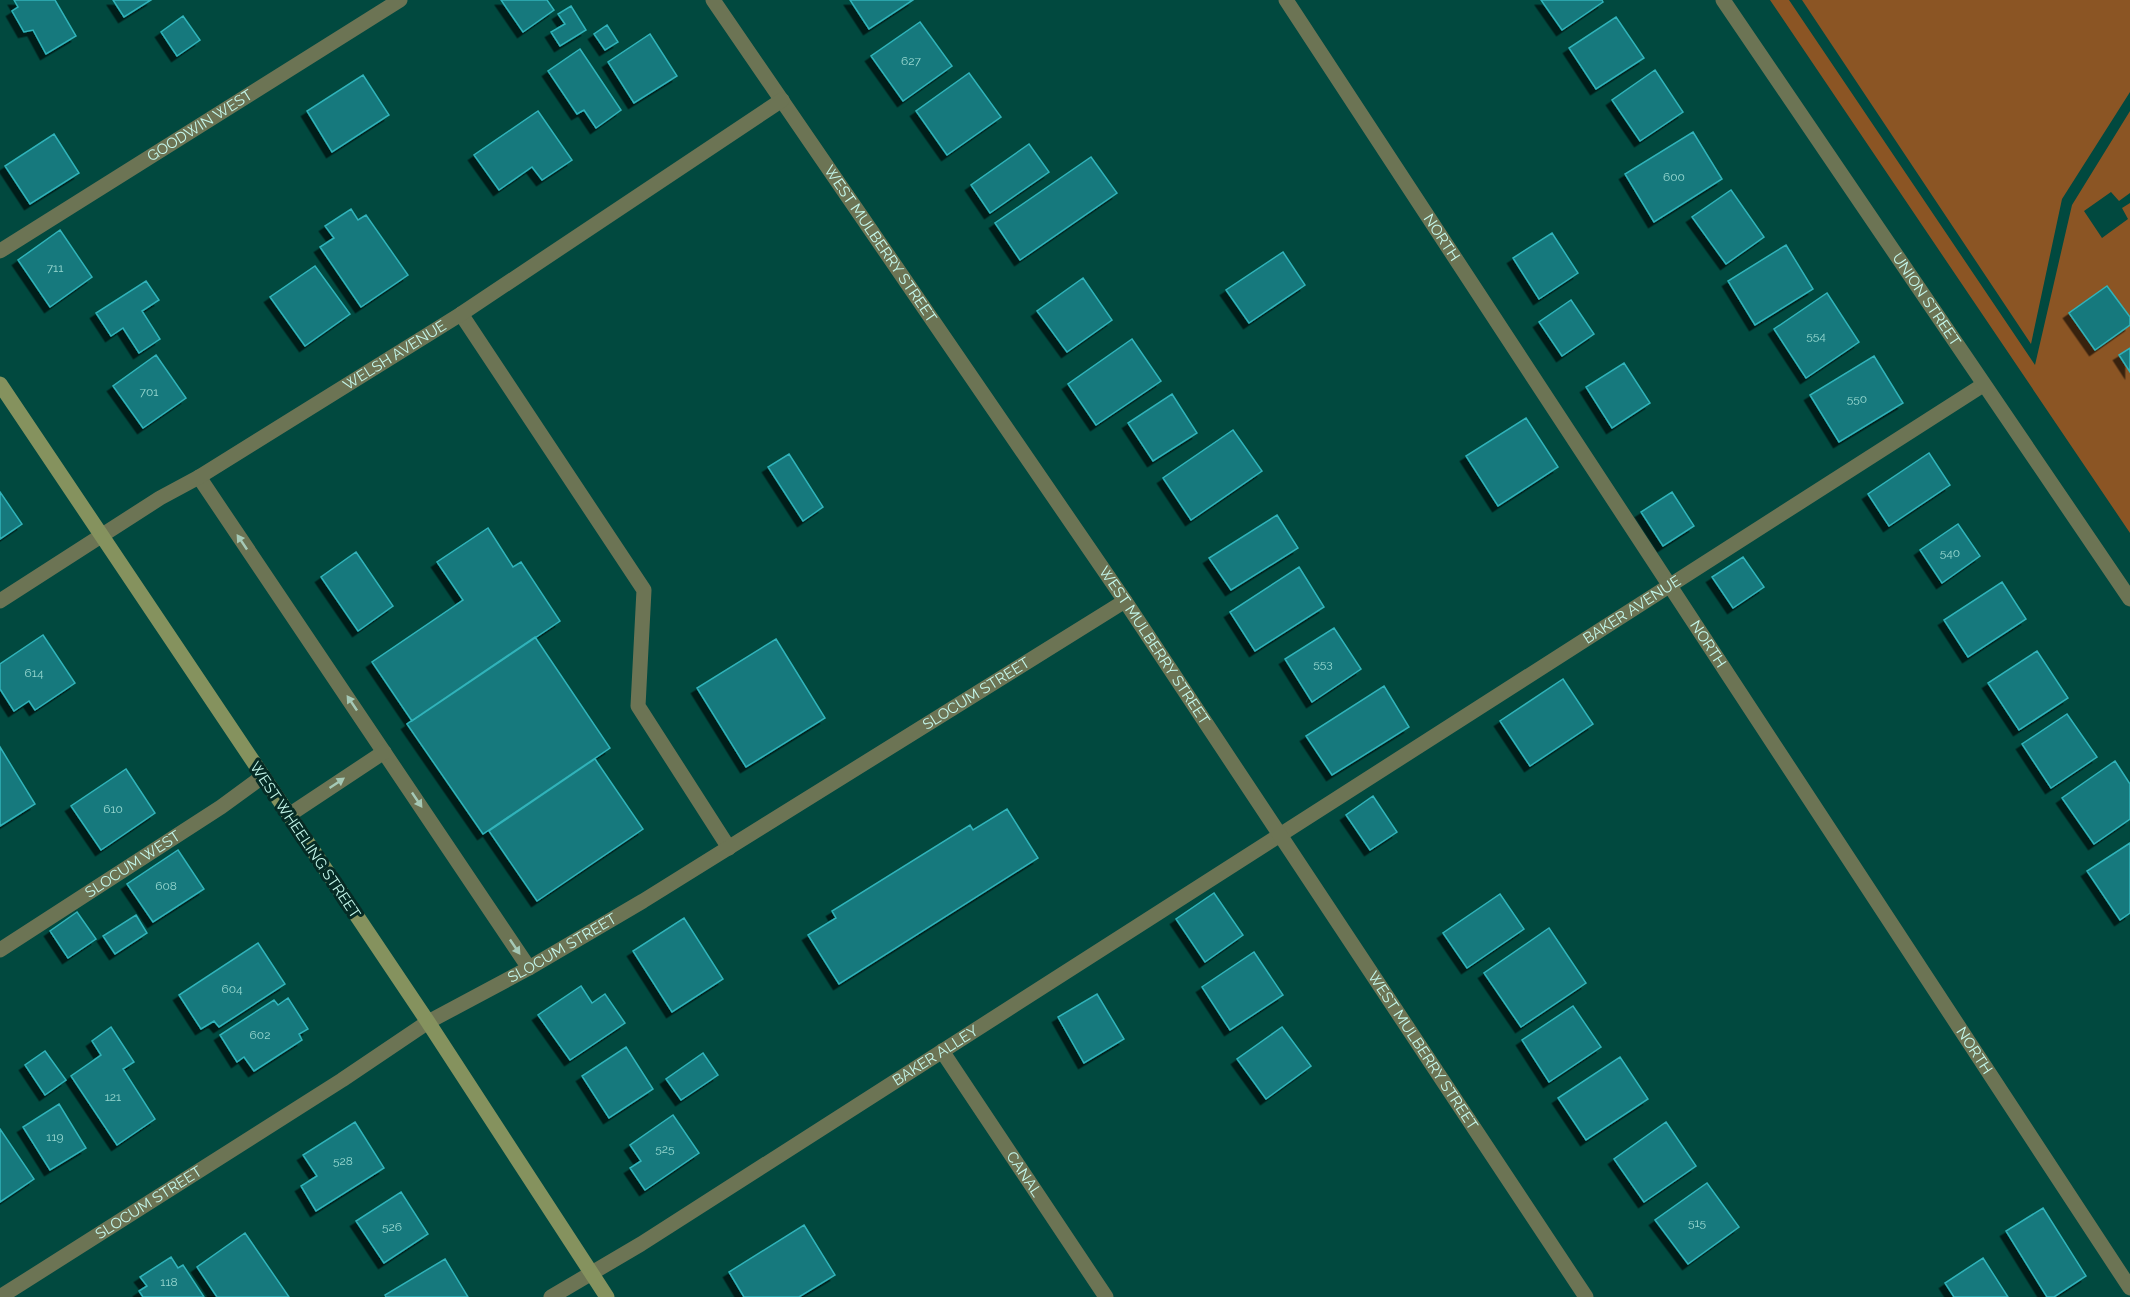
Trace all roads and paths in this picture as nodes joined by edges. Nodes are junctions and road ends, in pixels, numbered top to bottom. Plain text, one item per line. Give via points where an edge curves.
1 (400, 0) edge
2 (713, 0) edge
3 (1286, 0) edge
4 (1723, 0) edge
5 (782, 100) junction
6 (0, 252) edge
7 (461, 314) junction
8 (0, 384) edge
9 (1983, 385) junction
10 (199, 477) junction
11 (102, 536) junction
12 (1670, 585) junction
13 (2130, 599) edge
14 (0, 601) edge
15 (1125, 601) junction
16 (384, 752) junction
17 (262, 777) junction
18 (289, 815) junction
19 (1280, 835) junction
20 (729, 848) junction
21 (0, 950) edge
22 (529, 968) junction
23 (428, 1022) junction
24 (942, 1051) junction
25 (591, 1272) junction
26 (2130, 1288) edge
27 (0, 1297) edge
28 (551, 1297) edge
29 (607, 1297) edge
30 (1106, 1297) edge
31 (1586, 1297) edge

1 - 6 street, GOODWIN WEST
2 - 5 street, WEST MULBERRY STREET
3 - 12 street, NORTH
4 - 9 street, UNION STREET
5 - 7 street, WELSH AVENUE
5 - 15 street, WEST MULBERRY STREET
7 - 10 street, WELSH AVENUE
7 - 20 street via 644,590 638,706
8 - 11 street, WEST WHEELING STREET
9 - 12 street, BAKER AVENUE
9 - 13 street, UNION STREET
10 - 11 street, WELSH AVENUE
16 -> 10 street
11 - 14 street, WELSH AVENUE
11 - 17 street, WEST WHEELING STREET
12 - 19 street, BAKER AVENUE
12 - 26 street, NORTH
15 - 19 street, WEST MULBERRY STREET
15 - 20 street, SLOCUM STREET
18 -> 16 street
16 -> 22 street
17 - 18 street, WEST WHEELING STREET
17 - 21 street, SLOCUM WEST
18 - 23 street, WEST WHEELING STREET
19 - 24 street, BAKER ALLEY
19 - 31 street, WEST MULBERRY STREET
20 - 22 street, SLOCUM STREET
22 - 23 street, SLOCUM STREET
23 - 25 street, WEST WHEELING STREET
23 - 27 street, SLOCUM STREET
24 - 25 street, BAKER ALLEY
24 - 30 street, CANAL
25 - 28 street
25 - 29 street, WEST WHEELING STREET

